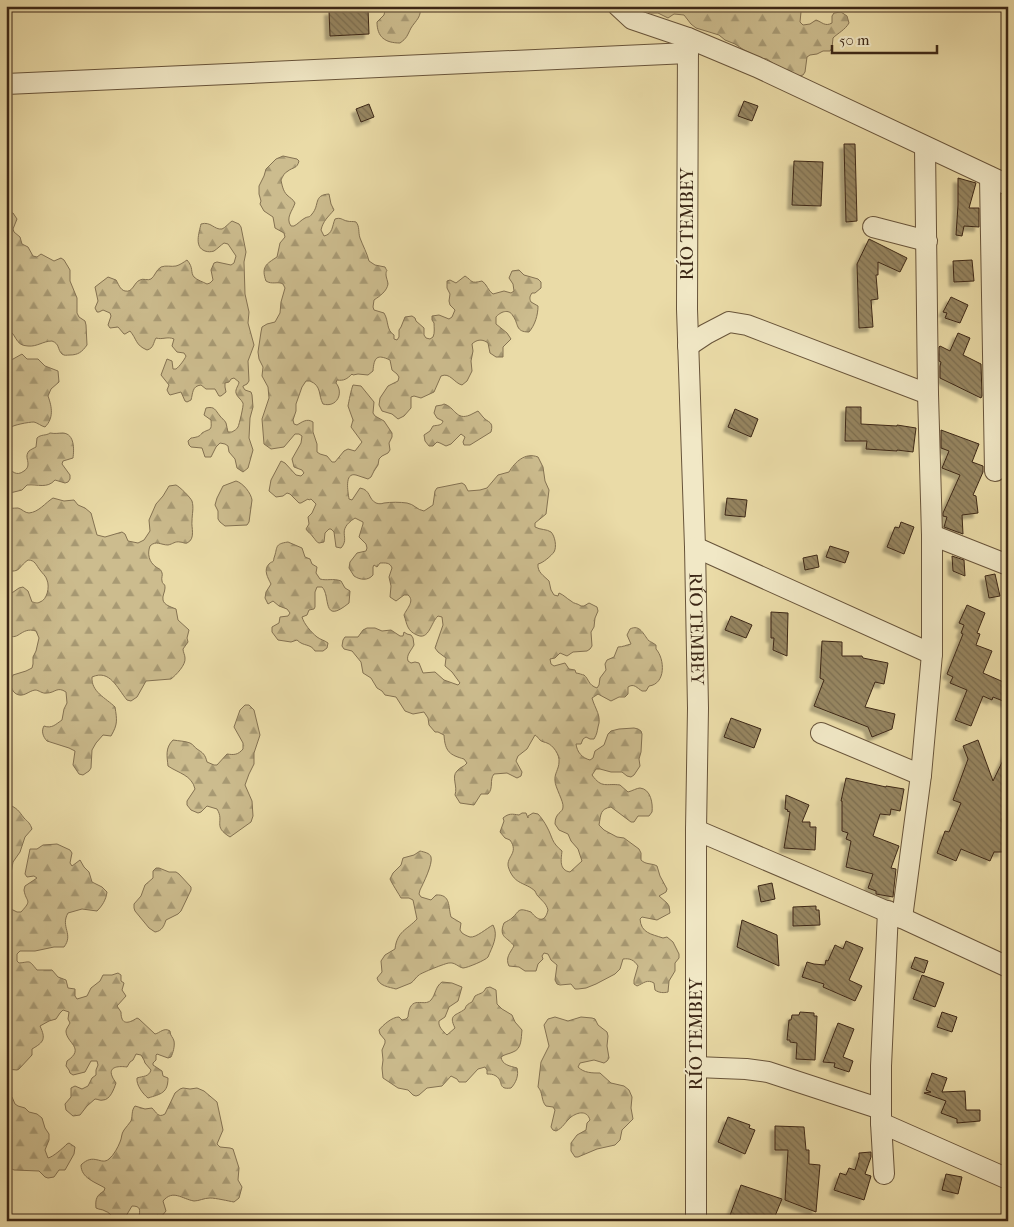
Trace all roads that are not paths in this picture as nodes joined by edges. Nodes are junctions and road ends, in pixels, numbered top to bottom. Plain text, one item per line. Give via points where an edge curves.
1 (618, 6) edge
2 (688, 45) junction
3 (6, 84) edge
4 (925, 147) junction
5 (999, 181) edge
6 (873, 227) dead end
7 (926, 241) junction
8 (688, 346) junction
9 (928, 394) junction
10 (995, 471) dead end
11 (932, 535) junction
12 (695, 547) junction
13 (1008, 565) edge
14 (932, 654) junction
15 (821, 733) dead end
16 (921, 774) junction
17 (696, 830) junction
18 (895, 914) junction
19 (1008, 967) edge
20 (696, 1067) junction
21 (881, 1116) junction
22 (884, 1174) dead end
23 (1008, 1179) edge
24 (696, 1221) edge

1 - 2 street via 632,19
2 - 3 street
2 - 4 street via 757,67
2 - 8 street, RÍO TEMBEY
4 - 5 street
4 - 7 street
5 - 10 street
6 - 7 street
7 - 9 street
8 - 9 street via 729,322 747,325
8 - 12 street, RÍO TEMBEY
9 - 11 street
11 - 13 street
11 - 14 street
12 - 14 street
12 - 17 street, RÍO TEMBEY
14 - 16 street
15 - 16 street
16 - 18 street
17 - 18 street
17 - 20 street, RÍO TEMBEY
18 - 19 street
18 - 21 street via 881,1066
20 - 21 street via 768,1072
20 - 24 street, RÍO TEMBEY
21 - 22 street
21 - 23 street

